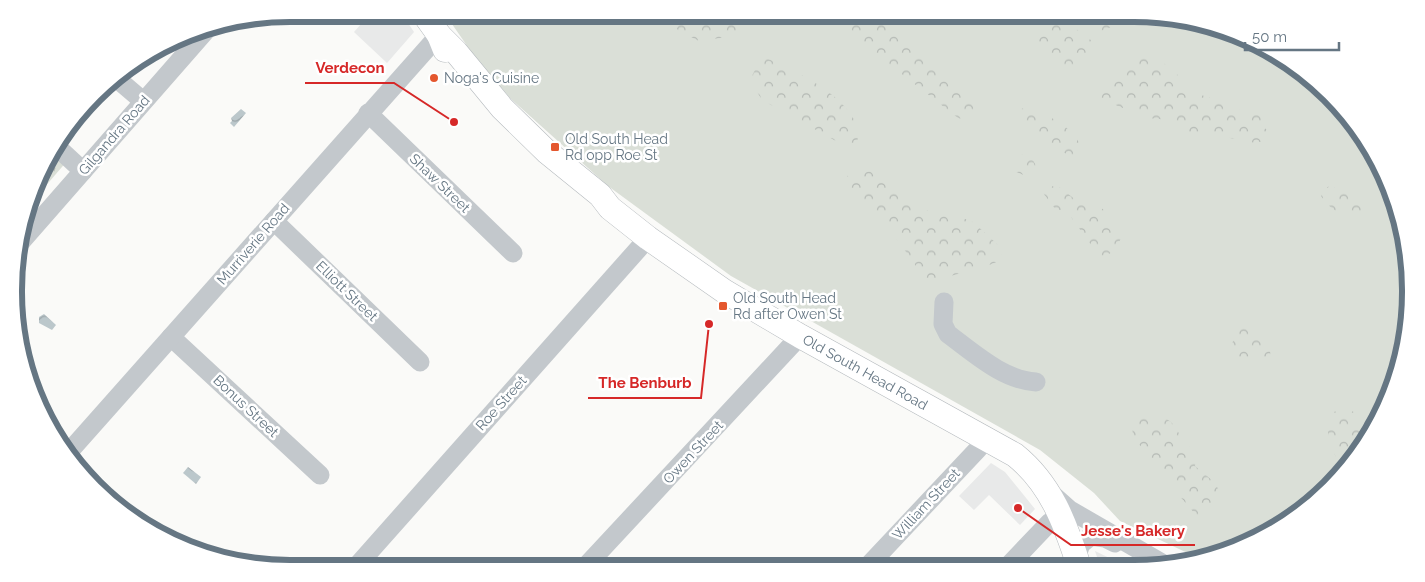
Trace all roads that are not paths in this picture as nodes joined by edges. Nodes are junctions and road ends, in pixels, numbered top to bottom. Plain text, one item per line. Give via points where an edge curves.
1 (429, 22) edge
2 (439, 36) junction
3 (198, 40) edge
4 (122, 83) edge
5 (143, 101) junction
6 (368, 113) junction
7 (62, 151) edge
8 (83, 171) junction
9 (274, 221) junction
10 (30, 231) edge
11 (648, 238) junction
12 (513, 253) dead end
13 (944, 302) dead end
14 (800, 336) junction
15 (171, 337) junction
16 (420, 362) dead end
17 (1036, 382) dead end
18 (984, 439) junction
19 (73, 447) edge
20 (320, 475) dead end
21 (1051, 494) junction
22 (1061, 515) junction
23 (1152, 559) edge
24 (1154, 559) edge
25 (361, 560) edge
26 (592, 560) edge
27 (874, 560) edge
28 (1014, 560) edge
29 (1077, 560) edge
30 (1078, 560) edge

1 - 2 main road, Old South Head Road
2 - 6 street, Murriverie Road
2 - 11 main road, Old South Head Road via 502,108 552,157
3 - 5 street, Gilgandra Road
4 - 5 street
5 - 8 street, Gilgandra Road
6 - 9 street, Murriverie Road
6 - 12 street, Shaw Street
7 - 8 street
8 - 10 street, Gilgandra Road
9 - 15 street, Murriverie Road
9 - 16 street, Elliott Street
11 - 14 main road, Old South Head Road via 724,291
11 - 25 street, Roe Street
13 - 17 street via 943,324 948,334 1010,377
14 - 18 main road, Old South Head Road
14 - 26 street, Owen Street
15 - 19 street, Murriverie Road
15 - 20 street, Bonus Street
18 - 21 main road, Old South Head Road via 1024,463
18 - 27 street, William Street
21 - 22 main road, Old South Head Road
21 - 24 street via 1070,510
22 - 28 street
22 - 29 main road, Old South Head Road
23 - 30 street via 1105,538 1091,536 1081,544

